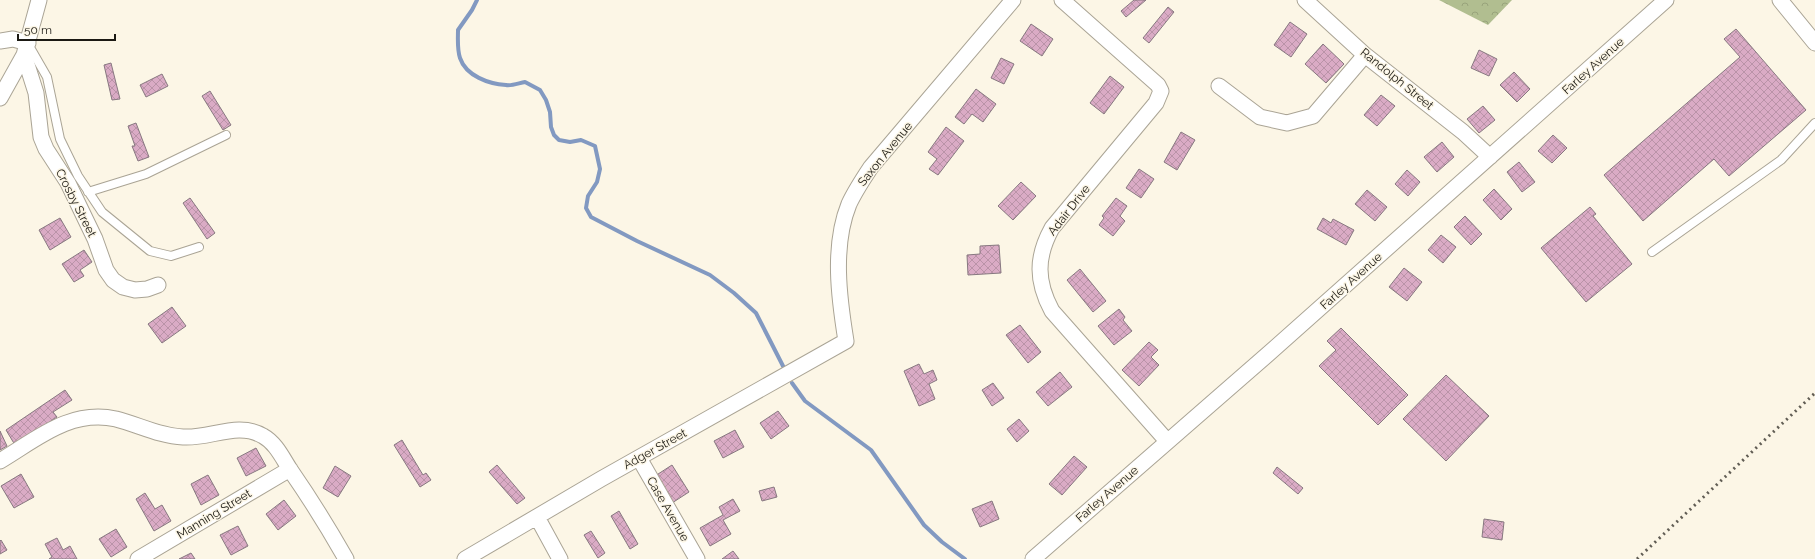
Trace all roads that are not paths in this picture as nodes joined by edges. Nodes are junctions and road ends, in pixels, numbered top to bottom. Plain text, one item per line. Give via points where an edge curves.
1 (39, 0) edge
2 (1013, 0) edge
3 (1062, 0) edge
4 (1305, 0) edge
5 (1666, 0) edge
6 (1780, 0) edge
7 (0, 41) edge
8 (1815, 43) edge
9 (26, 49) junction
10 (1365, 55) junction
11 (1219, 86) dead end
12 (0, 98) edge
13 (1815, 123) edge
14 (226, 135) dead end
15 (1490, 157) junction
16 (88, 192) junction
17 (199, 247) dead end
18 (1652, 252) dead end
19 (158, 285) dead end
20 (846, 341) joint
21 (1167, 441) junction
22 (639, 458) junction
23 (0, 461) edge
24 (290, 469) junction
25 (537, 517) junction
26 (138, 559) edge
27 (346, 559) edge
28 (465, 559) edge
29 (560, 559) edge
30 (697, 559) edge
31 (1033, 559) edge

1 - 9 street
2 - 20 street, Saxon Avenue via 871,167 849,205 839,247
3 - 21 street, Adair Drive via 1158,85 1161,91 1156,103 1052,228 1044,243 1040,259 1040,276 1045,299 1052,311
4 - 10 street, Randolph Street
5 - 15 street, Farley Avenue
6 - 8 street
7 - 9 street via 13,39
9 - 12 street
9 - 16 lane via 47,77 60,139
9 - 19 street, Crosby Street via 36,93 41,137 68,183 95,239 106,270 113,280 123,287 135,290
10 - 11 street via 1313,116 1287,123 1260,116
10 - 15 street, Randolph Street via 1463,132
13 - 18 lane via 1781,160
14 - 16 lane via 146,174
15 - 21 street, Farley Avenue
16 - 17 lane via 102,212 150,251 171,256
20 - 22 street, Adger Street
21 - 31 street, Farley Avenue
22 - 25 street, Adger Street
22 - 30 street, Case Avenue
23 - 24 street via 66,422 100,416 166,435 184,437 228,430 251,431 269,440
24 - 26 street, Manning Street
24 - 27 street
25 - 28 street, Adger Street
25 - 29 street

